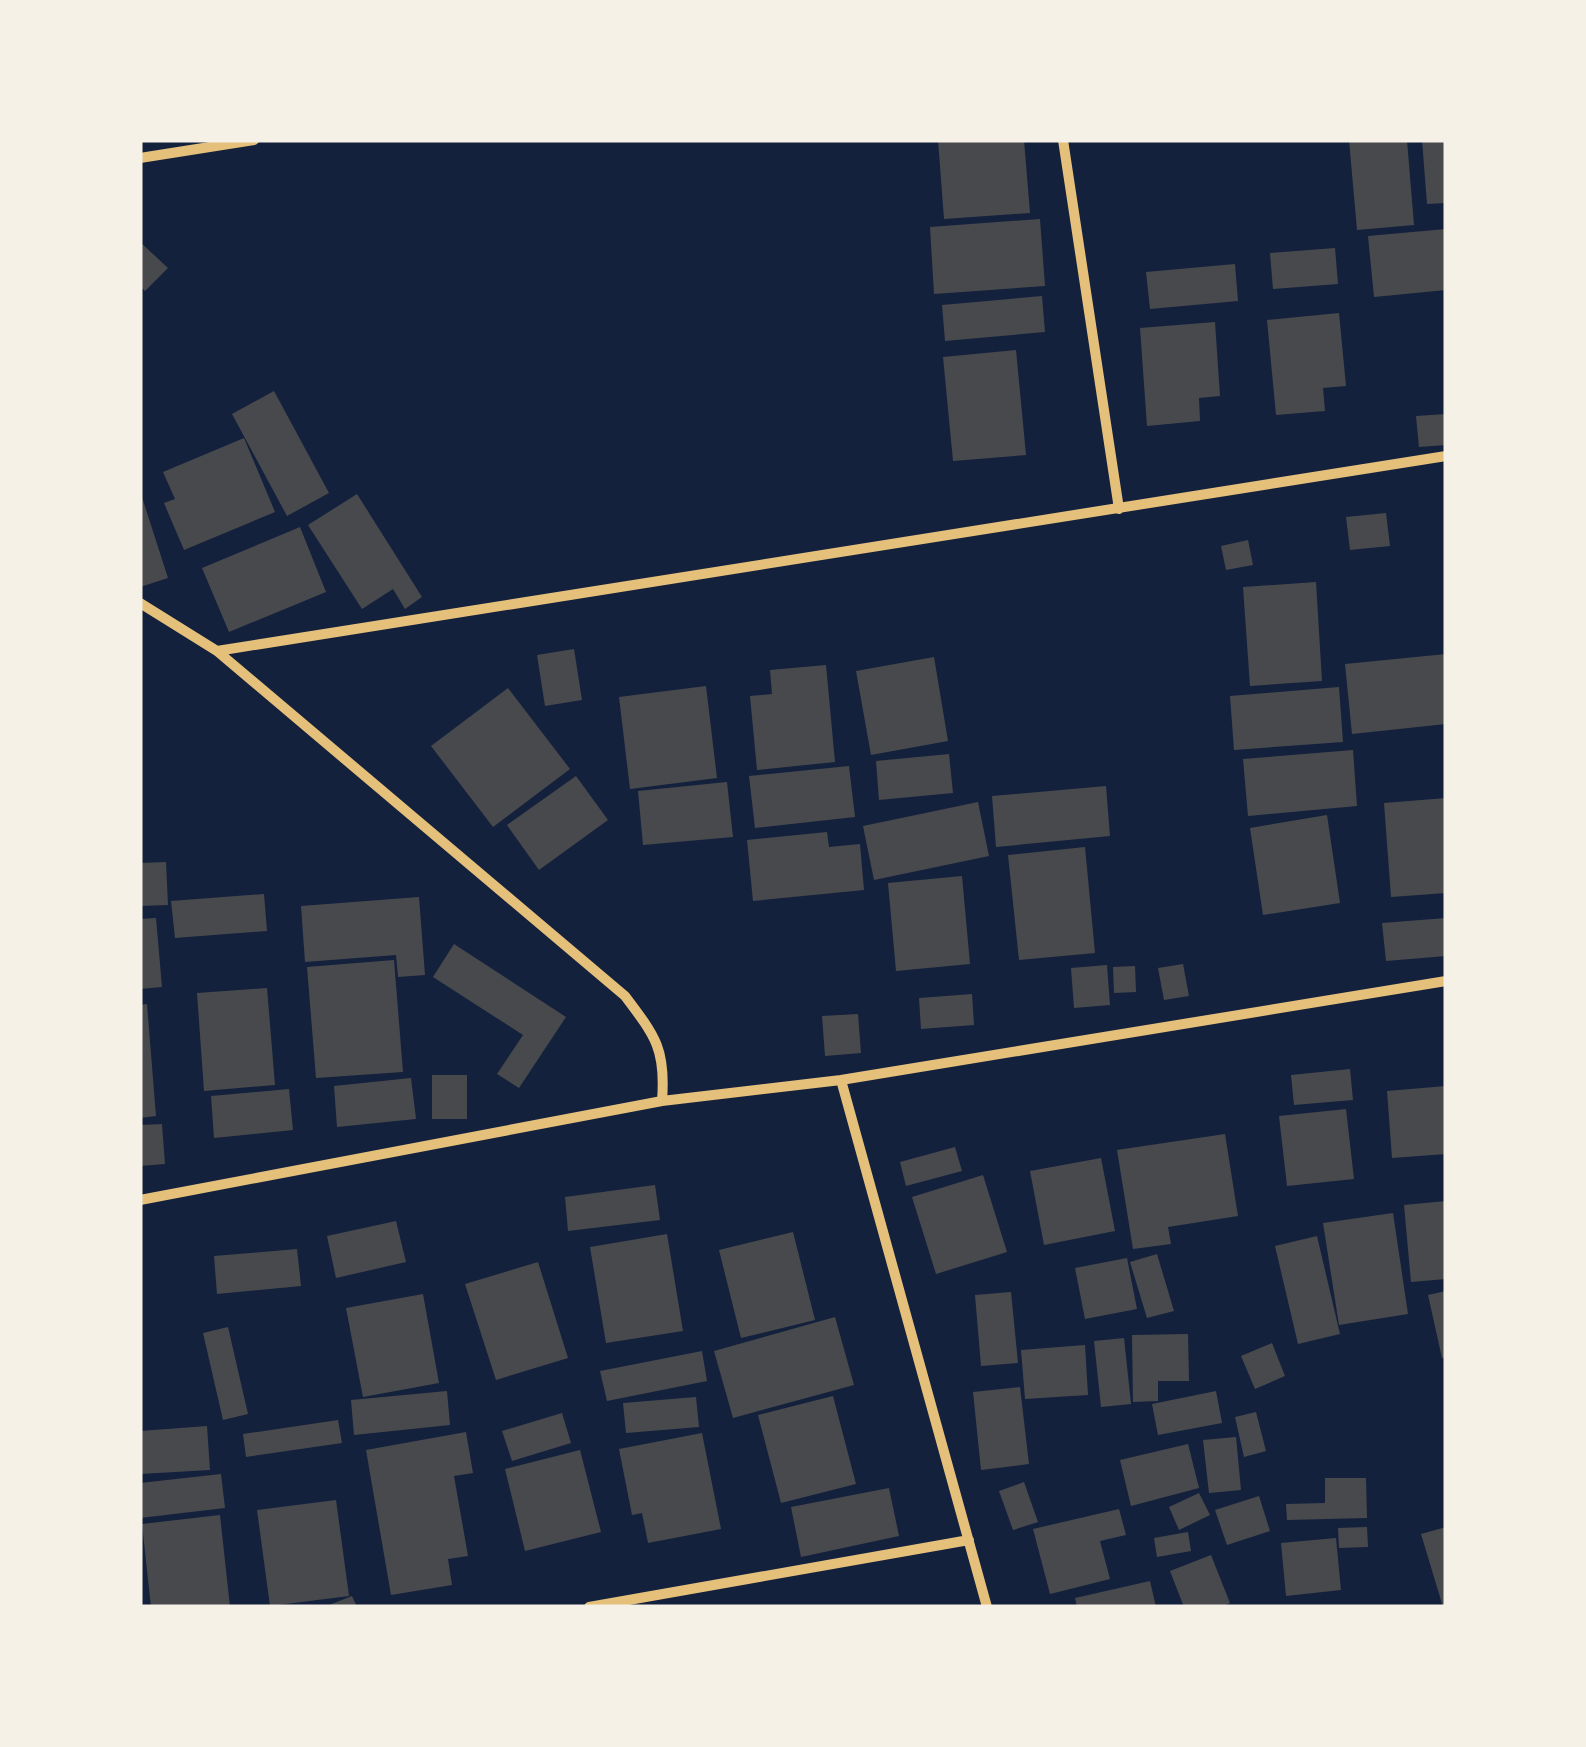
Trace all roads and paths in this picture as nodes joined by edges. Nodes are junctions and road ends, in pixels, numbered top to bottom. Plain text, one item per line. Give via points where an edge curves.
1 (254, 140) edge
2 (1064, 140) edge
3 (140, 158) edge
4 (1446, 456) edge
5 (1119, 509) junction
6 (140, 604) edge
7 (218, 651) junction
8 (1446, 981) edge
9 (842, 1080) junction
10 (662, 1102) junction
11 (140, 1200) edge
12 (968, 1540) junction
13 (590, 1607) edge
14 (987, 1607) edge

1 - 3 street
2 - 5 street
4 - 5 street
5 - 7 street
6 - 7 street
7 - 10 street via 625,996 665,1064
8 - 9 street
9 - 10 street
9 - 12 street
10 - 11 street
12 - 13 street
12 - 14 street

